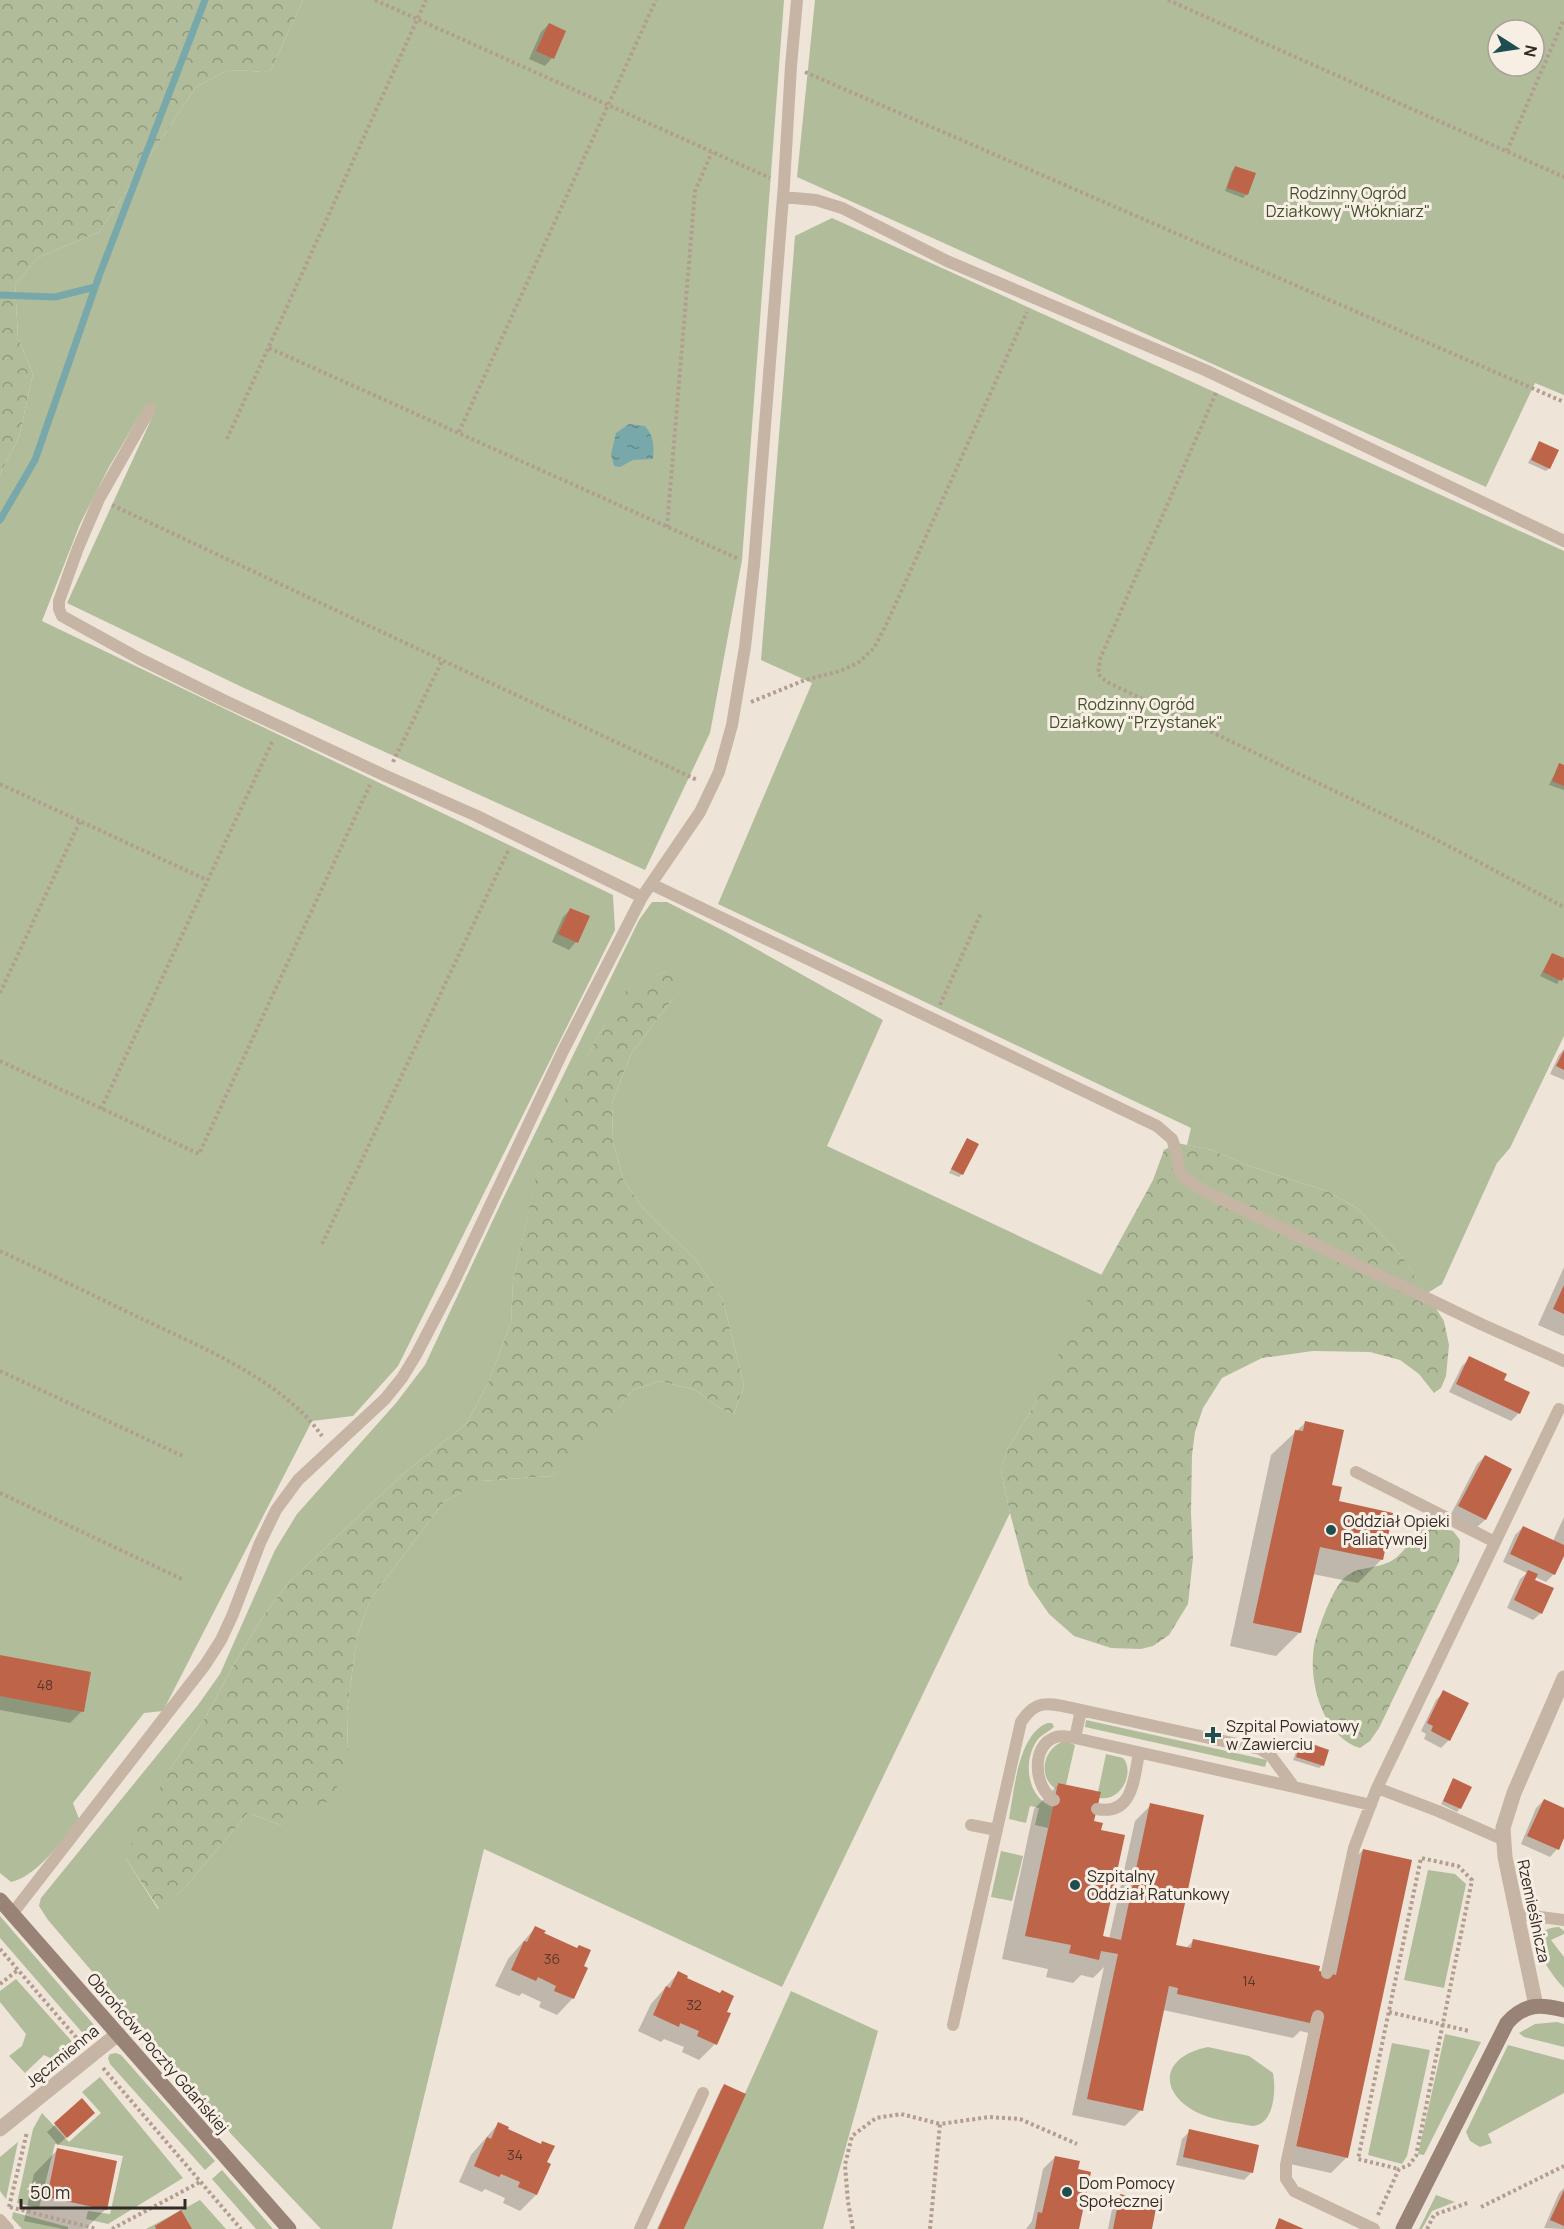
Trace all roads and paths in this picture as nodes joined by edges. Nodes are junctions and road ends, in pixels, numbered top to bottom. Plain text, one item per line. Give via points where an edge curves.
1 (375, 0) edge
2 (426, 0) edge
3 (656, 0) edge
4 (797, 0) edge
5 (1168, 0) edge
6 (418, 19) junction
7 (1564, 20) edge
8 (791, 66) junction
9 (609, 105) junction
10 (712, 152) junction
11 (1508, 152) junction
12 (1564, 177) edge
13 (784, 184) junction
14 (783, 197) junction
15 (1034, 298) junction
16 (269, 348) junction
17 (1223, 378) junction
18 (1564, 402) edge
19 (150, 409) dead end
20 (459, 432) junction
21 (227, 439) dead end
22 (99, 499) junction
23 (667, 526) junction
24 (1564, 541) edge
25 (754, 565) junction
26 (442, 660) junction
27 (734, 709) junction
28 (280, 726) junction
29 (381, 774) junction
30 (0, 784) edge
31 (712, 786) junction
32 (80, 821) junction
33 (515, 834) junction
34 (207, 880) junction
35 (651, 884) junction
36 (642, 897) junction
37 (1564, 907) edge
38 (981, 914) dead end
39 (0, 993) edge
40 (933, 1019) junction
41 (0, 1061) edge
42 (101, 1108) junction
43 (322, 1244) dead end
44 (0, 1251) edge
45 (1564, 1361) edge
46 (0, 1371) edge
47 (1559, 1409) dead end
48 (331, 1450) junction
49 (185, 1458) dead end
50 (1356, 1472) dead end
51 (0, 1493) edge
52 (1495, 1542) junction
53 (184, 1580) dead end
54 (1564, 1678) edge
55 (1081, 1710) junction
56 (1075, 1738) junction
57 (1139, 1753) junction
58 (1294, 1787) junction
59 (1377, 1788) junction
60 (1054, 1800) dead end
61 (1371, 1805) junction
62 (1097, 1809) dead end
63 (971, 1825) dead end
64 (997, 1830) junction
65 (1502, 1839) junction
66 (0, 1900) edge
67 (12, 1914) junction
68 (1518, 1914) junction
69 (1564, 1920) edge
70 (0, 1949) edge
71 (18, 1970) junction
72 (1327, 1973) dead end
73 (0, 1984) edge
74 (1536, 2006) junction
75 (1564, 2010) edge
76 (1389, 2012) junction
77 (1318, 2016) dead end
78 (952, 2025) dead end
79 (1442, 2025) junction
80 (1469, 2031) dead end
81 (118, 2034) junction
82 (92, 2055) junction
83 (703, 2093) dead end
84 (940, 2124) junction
85 (28, 2125) dead end
86 (0, 2130) edge
87 (1077, 2144) dead end
88 (1564, 2166) edge
89 (1399, 2169) junction
90 (200, 2182) junction
91 (1470, 2202) dead end
92 (1481, 2207) dead end
93 (0, 2220) edge
94 (1373, 2228) edge
95 (8, 2229) edge
96 (97, 2229) edge
97 (112, 2229) edge
98 (241, 2229) edge
99 (289, 2229) edge
100 (640, 2229) edge
101 (853, 2229) edge
102 (930, 2229) edge
103 (1403, 2229) edge
104 (1427, 2229) edge

1 - 6 path
2 - 6 path
3 - 9 path
4 - 8 lane
5 - 11 path
6 - 9 path
6 - 16 path
7 - 11 path
8 - 13 lane
8 - 18 path
9 - 10 path
9 - 20 path
10 - 13 path
10 - 23 path via 695,191
11 - 12 path
13 - 14 lane
14 - 15 lane via 816,200 842,208 947,261
14 - 25 lane
15 - 17 lane
15 - 27 path via 874,648 858,663 840,671 806,680
16 - 20 path
16 - 21 path
17 - 24 lane
17 - 37 path via 1100,659 1098,674 1107,682 1435,839
19 - 22 lane
20 - 23 path
22 - 26 path
22 - 28 lane via 59,601 62,616 140,659
23 - 25 path
25 - 27 lane
26 - 29 path
26 - 31 path
27 - 31 lane
28 - 29 lane
28 - 34 path
29 - 33 lane
29 - 42 path via 200,1154
30 - 32 path
31 - 35 lane via 700,812
32 - 34 path
32 - 39 path
33 - 36 lane
33 - 43 path
34 - 42 path
35 - 36 lane
35 - 40 lane
36 - 48 lane via 562,1051 416,1355 385,1399
38 - 40 path
40 - 45 lane via 1157,1126 1172,1139 1183,1176 1206,1192
41 - 42 path
44 - 48 path via 218,1355 273,1389 312,1421
46 - 49 path
47 - 52 lane
48 - 67 lane via 298,1480 276,1510 233,1614 205,1665
50 - 52 lane
51 - 53 path
52 - 59 lane
54 - 65 street, Rzemieślnicza via 1514,1793
55 - 56 lane
55 - 58 lane via 1260,1749 1271,1756
55 - 64 lane via 1051,1704 1029,1710 1022,1722
56 - 57 lane
56 - 60 lane via 1053,1738 1041,1754 1038,1777 1044,1791
57 - 58 lane
57 - 62 lane via 1132,1787 1124,1803 1113,1810
58 - 61 lane
59 - 61 lane
59 - 65 lane
61 - 72 lane via 1354,1848
63 - 64 lane
64 - 78 lane
65 - 68 street, Rzemieślnicza
66 - 67 street, Obrońców Poczty Gdańskiej
67 - 81 street, Obrońców Poczty Gdańskiej
68 - 69 lane
68 - 74 street, Rzemieślnicza
70 - 71 path
71 - 73 path
71 - 82 path
74 - 75 street
74 - 103 street via 1517,2011 1503,2030
76 - 79 path
76 - 79 path via 1421,1858 1458,1866 1472,1880
76 - 89 path via 1358,2159
77 - 94 lane via 1286,2179 1294,2191
79 - 80 path
79 - 89 path via 1416,2156
81 - 82 street, Jęczmienna
81 - 99 street, Obrońców Poczty Gdańskiej
82 - 86 street, Jęczmienna
82 - 90 path
83 - 100 lane
84 - 87 path via 989,2117 1020,2119
84 - 101 path via 901,2114 876,2118 852,2136 845,2165
84 - 102 path
85 - 96 path via 8,2207
88 - 92 path
89 - 94 path
90 - 97 path
90 - 98 path
91 - 104 path via 1434,2215
93 - 95 lane

